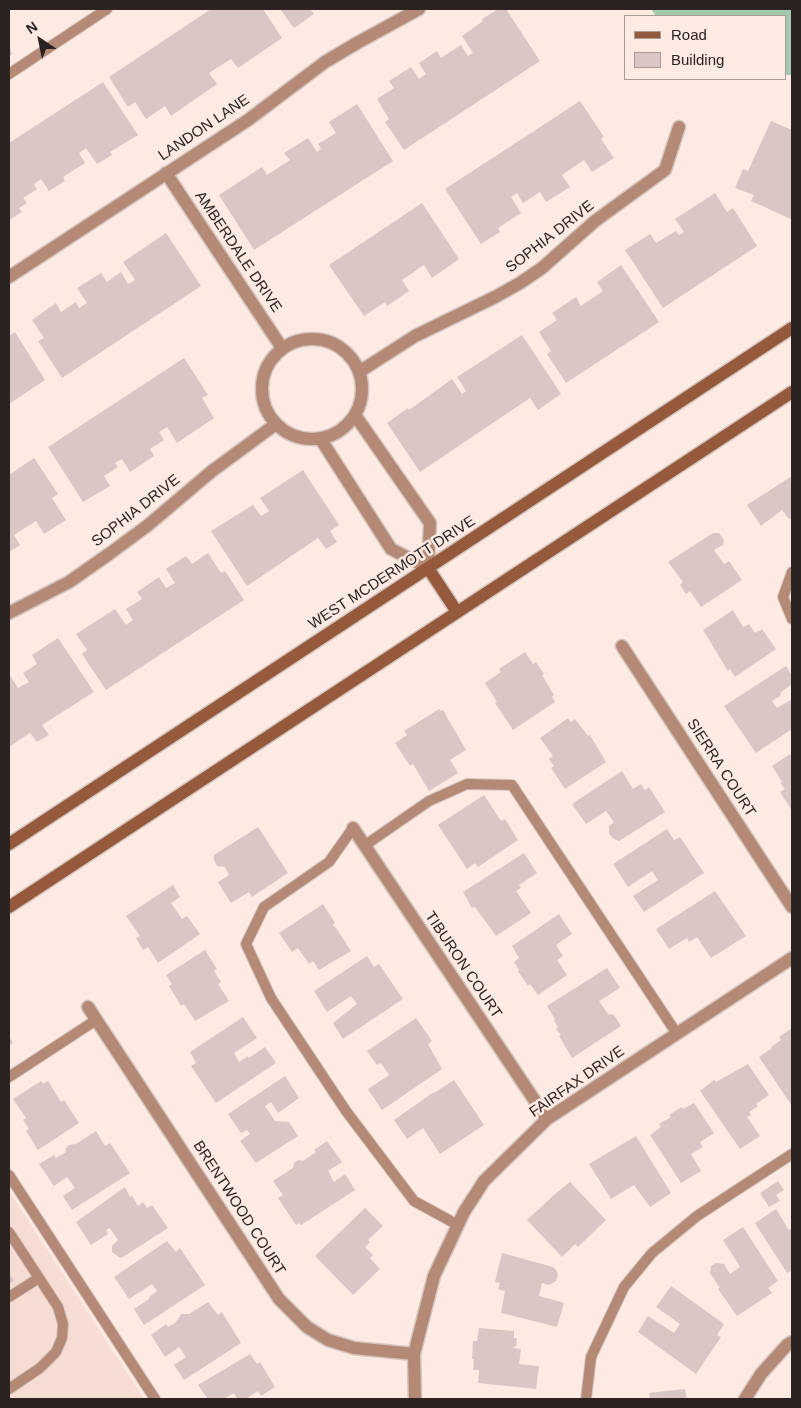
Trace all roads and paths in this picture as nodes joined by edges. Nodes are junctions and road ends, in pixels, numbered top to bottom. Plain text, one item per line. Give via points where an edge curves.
1 (107, 9) edge
2 (419, 9) edge
3 (9, 74) edge
4 (678, 127) dead end
5 (166, 173) junction
6 (9, 277) edge
7 (792, 328) edge
8 (282, 348) junction
9 (360, 372) junction
10 (792, 392) edge
11 (355, 415) junction
12 (276, 424) junction
13 (320, 438) junction
14 (428, 568) junction
15 (792, 572) edge
16 (457, 612) junction
17 (9, 613) edge
18 (792, 619) edge
19 (622, 646) dead end
20 (353, 828) joint
21 (9, 844) edge
22 (364, 846) junction
23 (792, 907) edge
24 (9, 908) edge
25 (792, 958) edge
26 (88, 1007) dead end
27 (96, 1020) junction
28 (677, 1034) junction
29 (9, 1077) edge
30 (546, 1119) junction
31 (792, 1154) edge
32 (9, 1175) edge
33 (458, 1225) junction
34 (9, 1232) edge
35 (39, 1278) junction
36 (9, 1297) edge
37 (792, 1342) edge
38 (414, 1354) junction
39 (9, 1390) edge
40 (155, 1399) edge
41 (415, 1399) edge
42 (586, 1399) edge
43 (746, 1399) edge

1 - 3 lane
2 - 5 street, LANDON LANE via 325,62 248,120
4 - 9 street, SOPHIA DRIVE via 665,170 595,221 542,268 503,292 416,336
5 - 6 street, LANDON LANE
5 - 8 street, AMBERDALE DRIVE
7 - 14 main road, WEST MCDERMOTT DRIVE
8 - 9 street via 306,339 331,342 351,357
8 - 12 street via 270,360 262,393 266,410
9 - 11 street via 361,400
10 - 16 main road
11 - 13 street via 333,434
11 - 14 street via 430,523
12 - 13 street via 304,438
12 - 17 street, SOPHIA DRIVE via 109,554 69,582
13 - 14 street via 391,549
14 - 16 main road
14 - 21 main road, WEST MCDERMOTT DRIVE
15 - 18 lane via 783,597
16 - 24 main road
19 - 23 street, SIERRA COURT
20 - 22 street, TIBURON COURT
20 - 33 lane via 329,862 264,907 246,944 271,998 352,1118 414,1201
22 - 28 lane via 429,801 467,784 512,785
22 - 30 street, TIBURON COURT
25 - 28 street, FAIRFAX DRIVE
26 - 27 street, BRENTWOOD COURT
27 - 29 lane
27 - 38 street, BRENTWOOD COURT via 280,1299 306,1327 328,1340 354,1348
28 - 30 street, FAIRFAX DRIVE
30 - 33 street, FAIRFAX DRIVE via 484,1181
31 - 42 lane via 697,1216 652,1253 624,1287 592,1358
32 - 40 lane
33 - 38 street, FAIRFAX DRIVE via 434,1276
34 - 35 lane
35 - 36 lane
35 - 39 lane via 58,1307 63,1324 62,1338 56,1352 40,1368
37 - 43 street via 761,1374
38 - 41 street, FAIRFAX DRIVE

